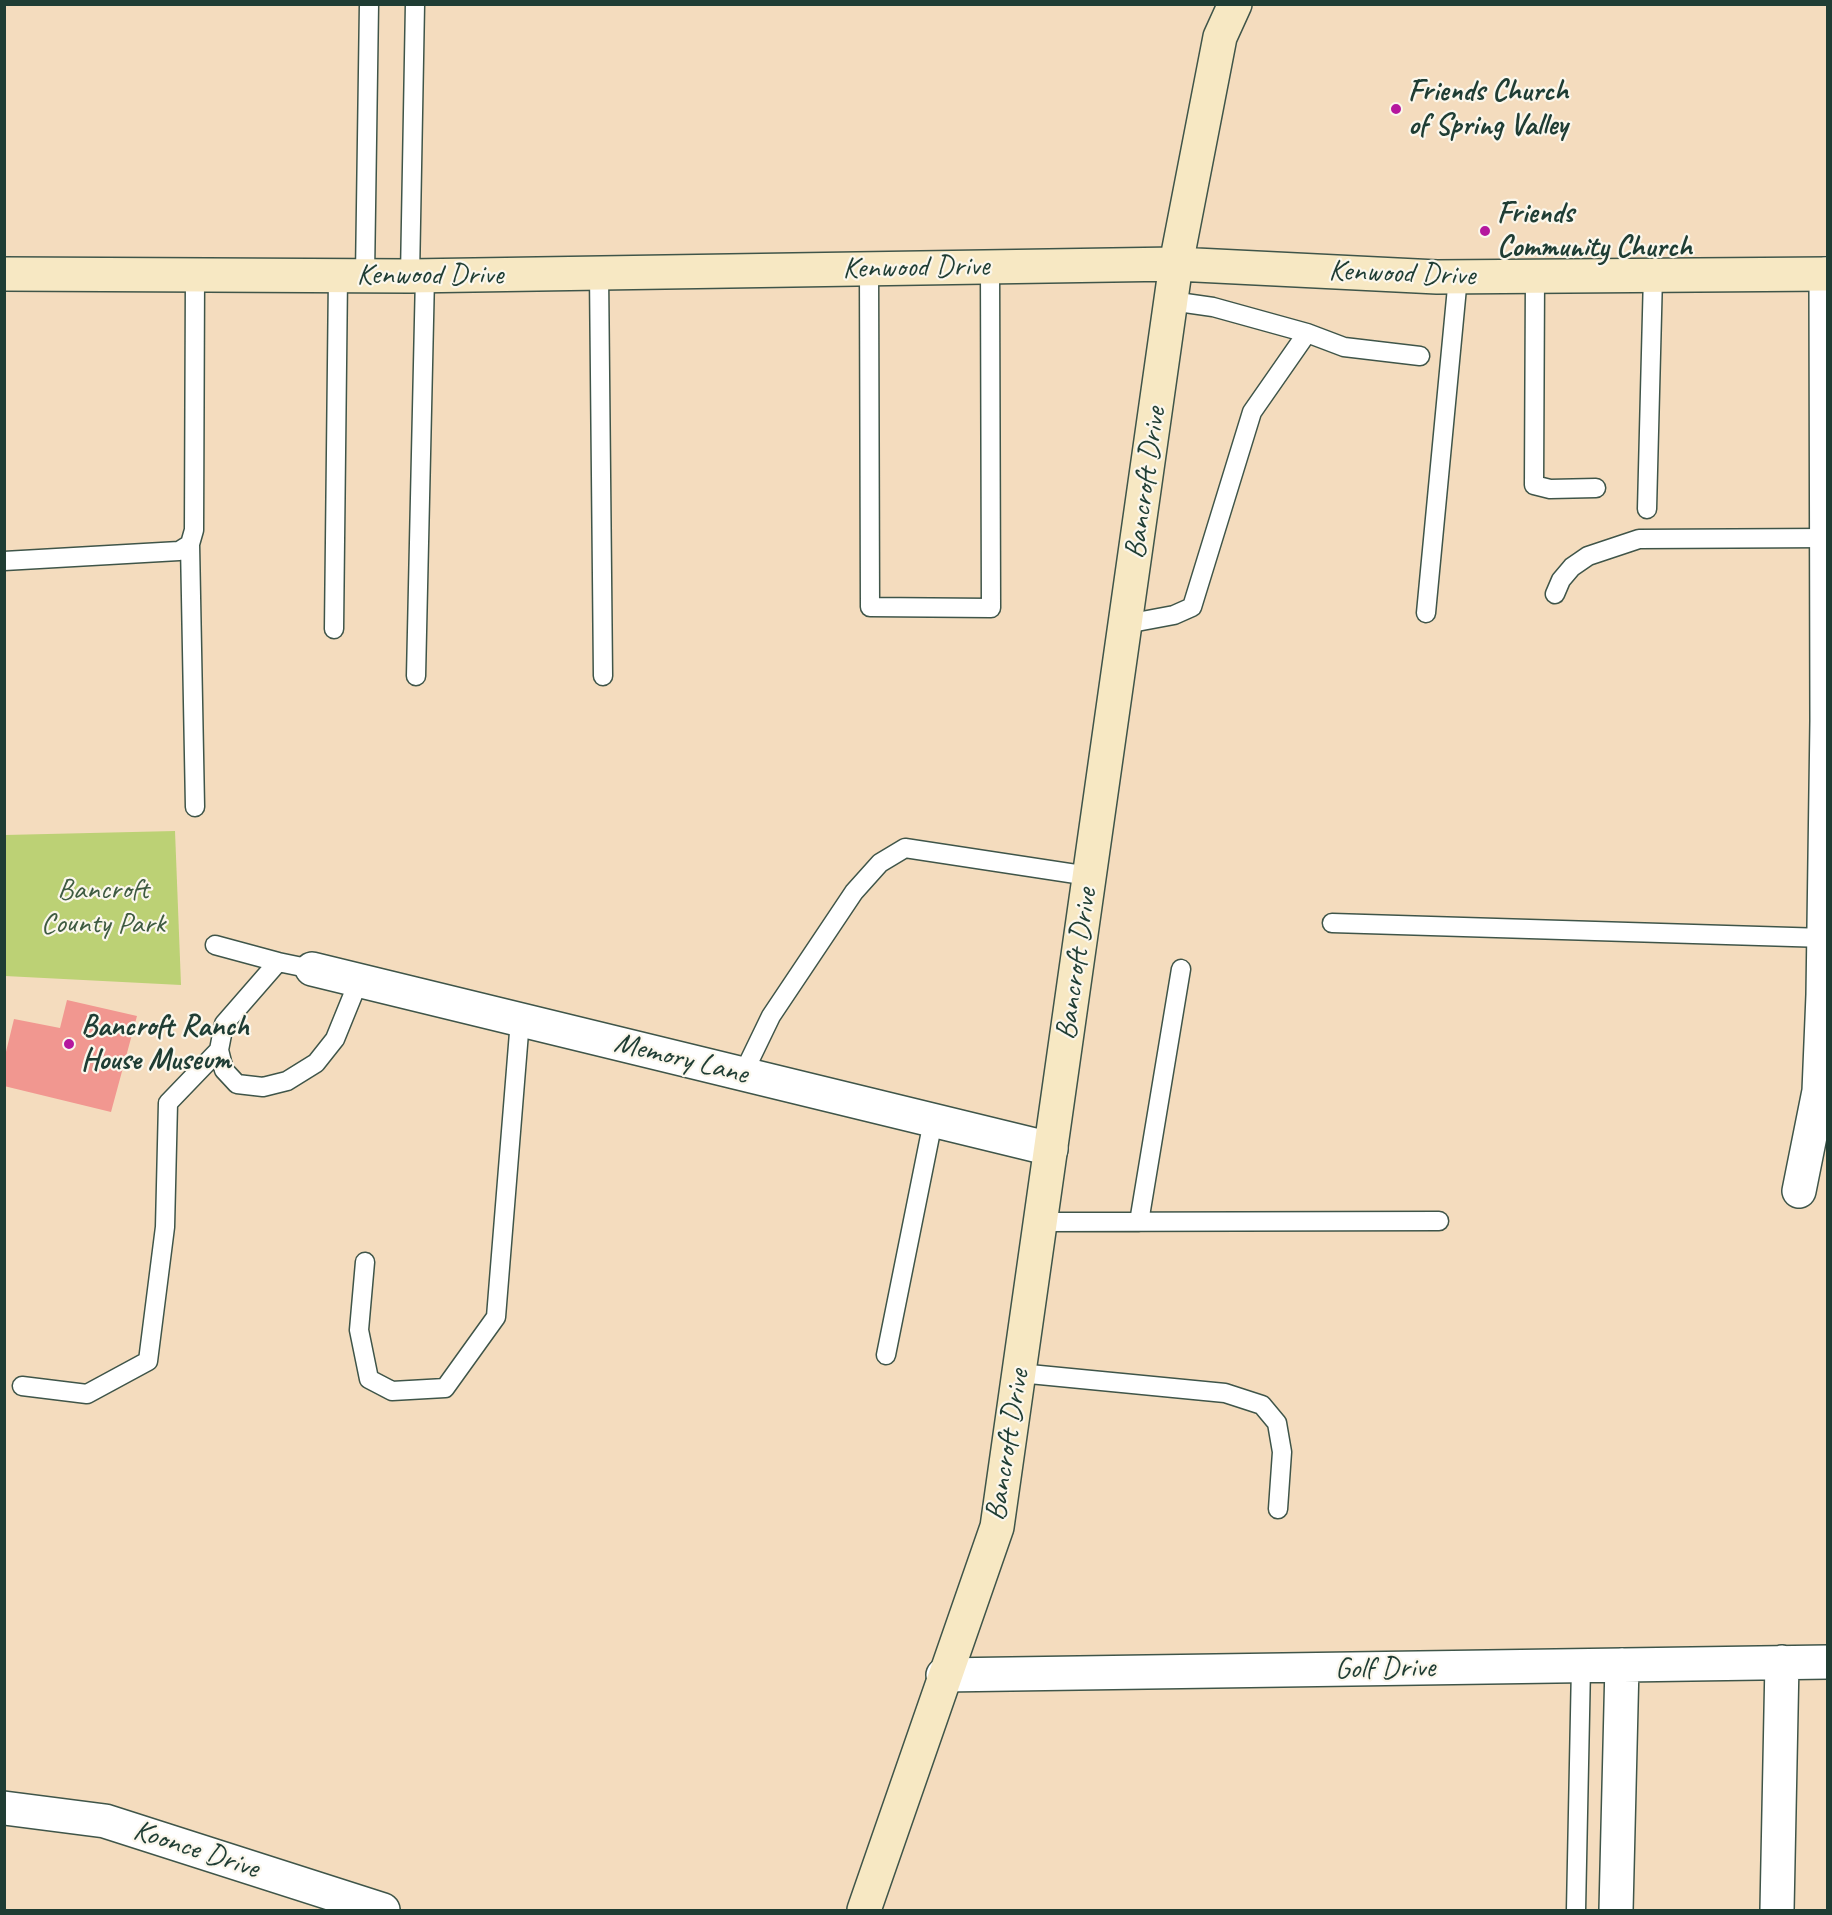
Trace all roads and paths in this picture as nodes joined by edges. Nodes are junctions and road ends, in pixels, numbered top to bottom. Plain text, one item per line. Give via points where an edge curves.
1 (369, 4) edge
2 (415, 4) edge
3 (1235, 4) edge
4 (1176, 264) junction
5 (990, 267) junction
6 (869, 269) junction
7 (599, 273) junction
8 (4, 274) edge
9 (195, 274) junction
10 (1827, 274) edge
11 (352, 275) junction
12 (1653, 275) junction
13 (417, 276) junction
14 (1535, 276) junction
15 (1458, 277) junction
16 (1171, 301) junction
17 (1307, 333) junction
18 (1420, 356) dead end
19 (1596, 488) dead end
20 (1647, 509) dead end
21 (1827, 538) edge
22 (190, 544) junction
23 (4, 561) edge
24 (1555, 594) dead end
25 (1426, 614) dead end
26 (1126, 624) junction
27 (334, 629) dead end
28 (416, 676) dead end
29 (603, 676) dead end
30 (1827, 721) edge
31 (195, 807) dead end
32 (1089, 876) junction
33 (1332, 923) dead end
34 (1825, 938) junction
35 (215, 945) dead end
36 (278, 962) junction
37 (312, 969) joint
38 (1180, 969) dead end
39 (359, 980) junction
40 (520, 1020) junction
41 (219, 1050) junction
42 (743, 1074) junction
43 (933, 1121) junction
44 (1051, 1149) junction
45 (1799, 1191) dead end
46 (1439, 1221) dead end
47 (1041, 1222) junction
48 (1139, 1222) junction
49 (365, 1262) dead end
50 (886, 1355) dead end
51 (1019, 1373) junction
52 (22, 1386) dead end
53 (1278, 1509) dead end
54 (1782, 1662) junction
55 (1827, 1662) edge
56 (1622, 1665) junction
57 (1581, 1666) junction
58 (943, 1676) junction
59 (4, 1808) edge
60 (383, 1911) edge
61 (864, 1911) edge
62 (1576, 1911) edge
63 (1616, 1911) edge
64 (1777, 1911) edge

1 - 11 lane
2 - 13 lane
3 - 4 street, Bancroft Drive via 1220,37
4 - 5 street, Kenwood Drive
4 - 15 street, Kenwood Drive
4 - 16 street, Bancroft Drive
5 - 6 street, Kenwood Drive
5 - 6 lane via 990,609 870,607
6 - 7 street, Kenwood Drive
7 - 13 street, Kenwood Drive
7 - 29 lane
8 - 9 street, Kenwood Drive
9 - 11 street, Kenwood Drive
9 - 22 lane via 194,530
10 - 12 street, Kenwood Drive
10 - 21 street
11 - 13 street, Kenwood Drive
11 - 27 lane
12 - 14 street, Kenwood Drive
12 - 20 lane
13 - 28 lane
14 - 15 street, Kenwood Drive
14 - 19 lane via 1534,485 1550,489
15 - 25 lane
16 - 17 lane via 1213,307
16 - 26 street, Bancroft Drive
17 - 18 lane via 1344,347
17 - 26 lane via 1252,412 1192,607 1174,615
21 - 24 lane via 1639,539 1588,556 1572,567
21 - 30 street
22 - 23 lane via 179,551
22 - 31 lane
26 - 32 street, Bancroft Drive
30 - 34 street
32 - 42 lane via 905,848 880,863 855,892 771,1016
32 - 44 street, Bancroft Drive
33 - 34 lane
34 - 45 street via 1819,1091
35 - 36 lane
36 - 37 lane
36 - 41 lane via 224,1024
37 - 39 street, Memory Lane
38 - 48 lane
39 - 40 street, Memory Lane
39 - 41 lane via 335,1039 316,1063 287,1081 263,1087 237,1084 224,1070
40 - 42 street, Memory Lane
40 - 49 lane via 496,1317 445,1389 392,1391 369,1379 359,1330
41 - 52 lane via 168,1103 165,1227 148,1361 87,1394
42 - 43 street, Memory Lane
43 - 44 street, Memory Lane
43 - 50 lane
44 - 47 street, Bancroft Drive
46 - 48 lane
47 - 48 lane
47 - 51 street, Bancroft Drive
51 - 53 lane via 1226,1393 1262,1405 1277,1423 1282,1452
51 - 58 street, Bancroft Drive via 997,1527
54 - 55 street, Golf Drive
54 - 56 street, Golf Drive
54 - 64 street
56 - 57 street, Golf Drive
56 - 63 street
57 - 58 street, Golf Drive
57 - 62 lane
58 - 61 street, Bancroft Drive
59 - 60 street, Koonce Drive via 105,1821

